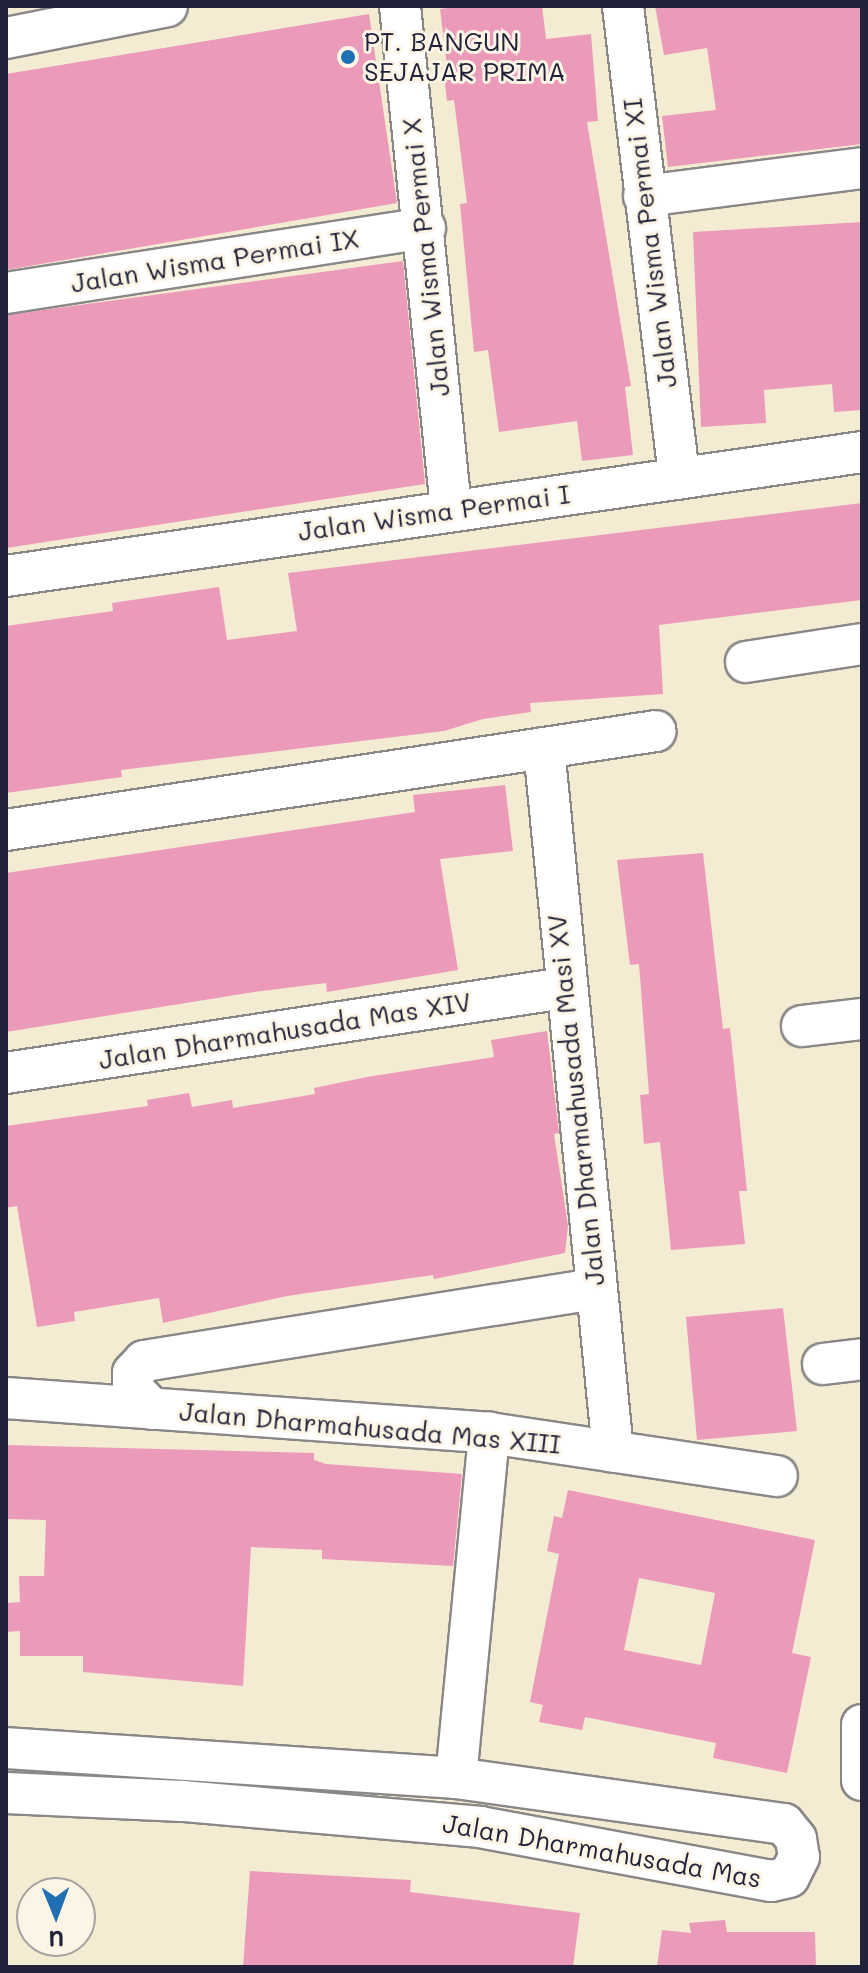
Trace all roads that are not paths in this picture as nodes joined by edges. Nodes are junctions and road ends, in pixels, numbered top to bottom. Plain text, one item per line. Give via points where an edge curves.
1 (167, 6) edge
2 (400, 6) edge
3 (623, 6) edge
4 (6, 38) edge
5 (862, 168) edge
6 (644, 196) junction
7 (425, 228) junction
8 (6, 293) edge
9 (862, 452) edge
10 (679, 479) junction
11 (451, 509) junction
12 (6, 576) edge
13 (862, 644) edge
14 (746, 662) dead end
15 (656, 731) dead end
16 (544, 748) junction
17 (6, 830) edge
18 (564, 988) junction
19 (862, 1019) edge
20 (802, 1026) dead end
21 (6, 1073) edge
22 (594, 1289) junction
23 (6, 1398) edge
24 (152, 1409) junction
25 (489, 1433) junction
26 (613, 1452) junction
27 (777, 1476) dead end
28 (862, 1725) edge
29 (6, 1748) edge
30 (456, 1778) junction
31 (862, 1780) edge
32 (6, 1793) edge

1 - 4 street
2 - 7 street, Jalan Wisma Permai X
3 - 6 street, Jalan Wisma Permai XI
5 - 6 street
6 - 10 street, Jalan Wisma Permai XI
7 - 8 street, Jalan Wisma Permai IX
7 - 11 street, Jalan Wisma Permai X
9 - 10 street, Jalan Wisma Permai I
10 - 11 street, Jalan Wisma Permai I
11 - 12 street, Jalan Wisma Permai I
13 - 14 street
15 - 16 street
16 - 17 street
16 - 18 street, Jalan Dharmahusada Masi XV
18 - 21 street, Jalan Dharmahusada Mas XIV
18 - 22 street, Jalan Dharmahusada Masi XV
19 - 20 street
22 - 24 street, Jalan Dharmahusada Mas XIII via 144,1361 133,1373 133,1389
22 - 26 street, Jalan Dharmahusada Masi XV
23 - 24 street, Jalan Dharmahusada Mas XIII
24 - 25 street, Jalan Dharmahusada Mas XIII
25 - 26 street, Jalan Dharmahusada Mas XIII
25 - 30 street
26 - 27 street, Jalan Dharmahusada Mas XIII
28 - 31 street
29 - 30 street, Jalan Dharmahusada Mas
30 - 32 street, Jalan Dharmahusada Mas via 784,1824 796,1839 799,1857 789,1877 771,1881 481,1827 182,1801

